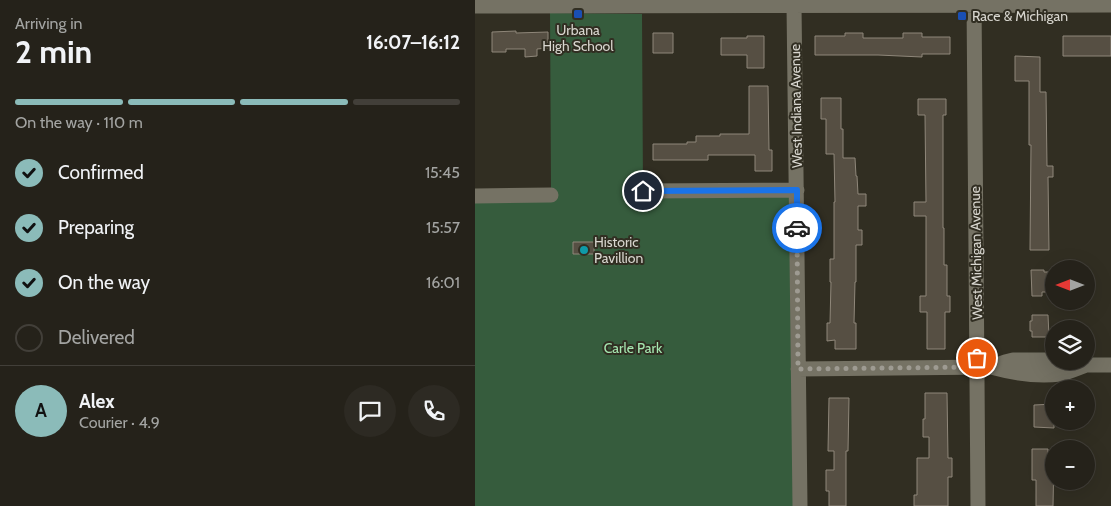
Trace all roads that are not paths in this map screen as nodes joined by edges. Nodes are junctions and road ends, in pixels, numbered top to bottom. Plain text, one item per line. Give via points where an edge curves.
1 (973, 3) edge
2 (794, 5) junction
3 (1111, 5) edge
4 (475, 6) edge
5 (797, 190) junction
6 (643, 191) dead end
7 (551, 195) dead end
8 (475, 196) edge
9 (1045, 360) edge
10 (1095, 365) edge
11 (1111, 365) edge
12 (984, 367) junction
13 (798, 369) junction
14 (1071, 370) edge
15 (800, 506) edge
16 (979, 506) edge

1 - 2 street
1 - 3 street
1 - 12 street, West Michigan Avenue
2 - 4 street
2 - 5 street, West Indiana Avenue
5 - 6 street
5 - 13 street, West Indiana Avenue
7 - 8 street
9 - 12 street via 1013,360
10 - 11 street
12 - 13 street
12 - 14 street via 1025,374 1059,374
12 - 16 street, West Michigan Avenue
13 - 15 street, West Indiana Avenue

